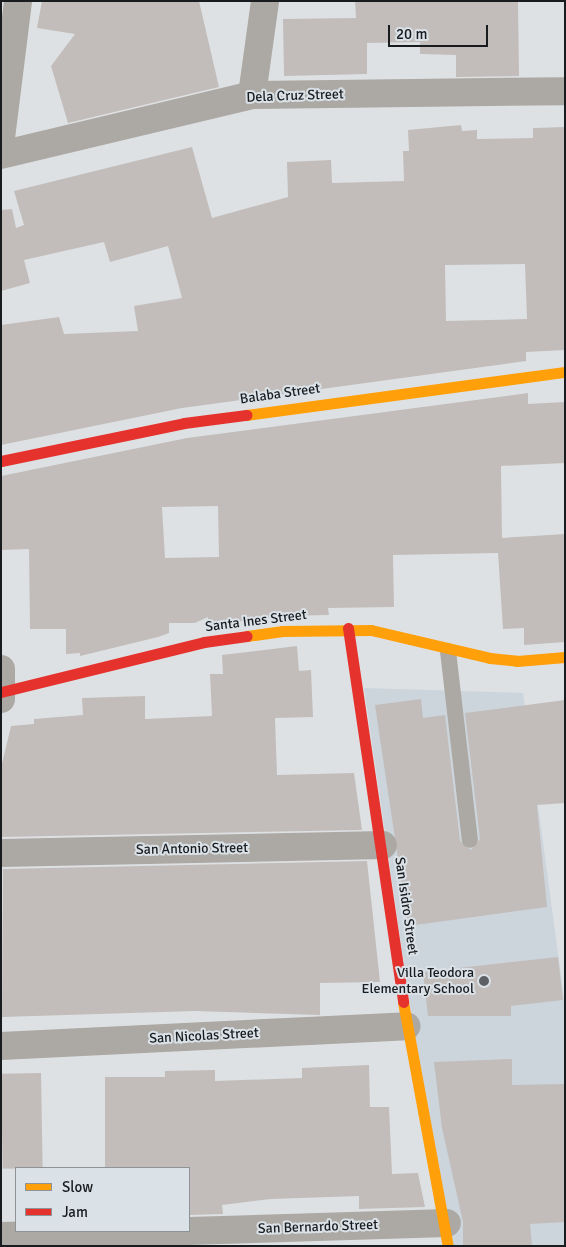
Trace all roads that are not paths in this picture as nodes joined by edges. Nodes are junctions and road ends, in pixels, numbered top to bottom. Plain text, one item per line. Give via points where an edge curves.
1 (18, 1) edge
2 (265, 1) edge
3 (565, 91) edge
4 (252, 95) junction
5 (1, 138) edge
6 (1, 155) edge
7 (565, 372) edge
8 (1, 461) edge
9 (348, 628) junction
10 (448, 651) junction
11 (565, 657) edge
12 (2, 688) edge
13 (470, 840) dead end
14 (382, 845) junction
15 (1, 853) edge
16 (407, 1026) junction
17 (1, 1046) edge
18 (190, 1231) edge
19 (151, 1232) edge
20 (448, 1234) edge
21 (1, 1236) edge

1 - 5 street
2 - 4 street
3 - 4 street, Dela Cruz Street
4 - 6 street, Dela Cruz Street
7 - 8 street, Balaba Street via 184,423
9 - 10 street, Santa Ines Street via 371,630
9 - 12 street, Santa Ines Street via 283,631 204,642
9 - 14 street, San Isidro Street
10 - 11 street, Santa Ines Street via 517,661
10 - 13 lane
14 - 15 street, San Antonio Street
14 - 16 street, San Isidro Street
16 - 17 street, San Nicolas Street
16 - 20 street, San Isidro Street
18 - 20 street, San Bernardo Street
19 - 21 street, San Bernardo Street

